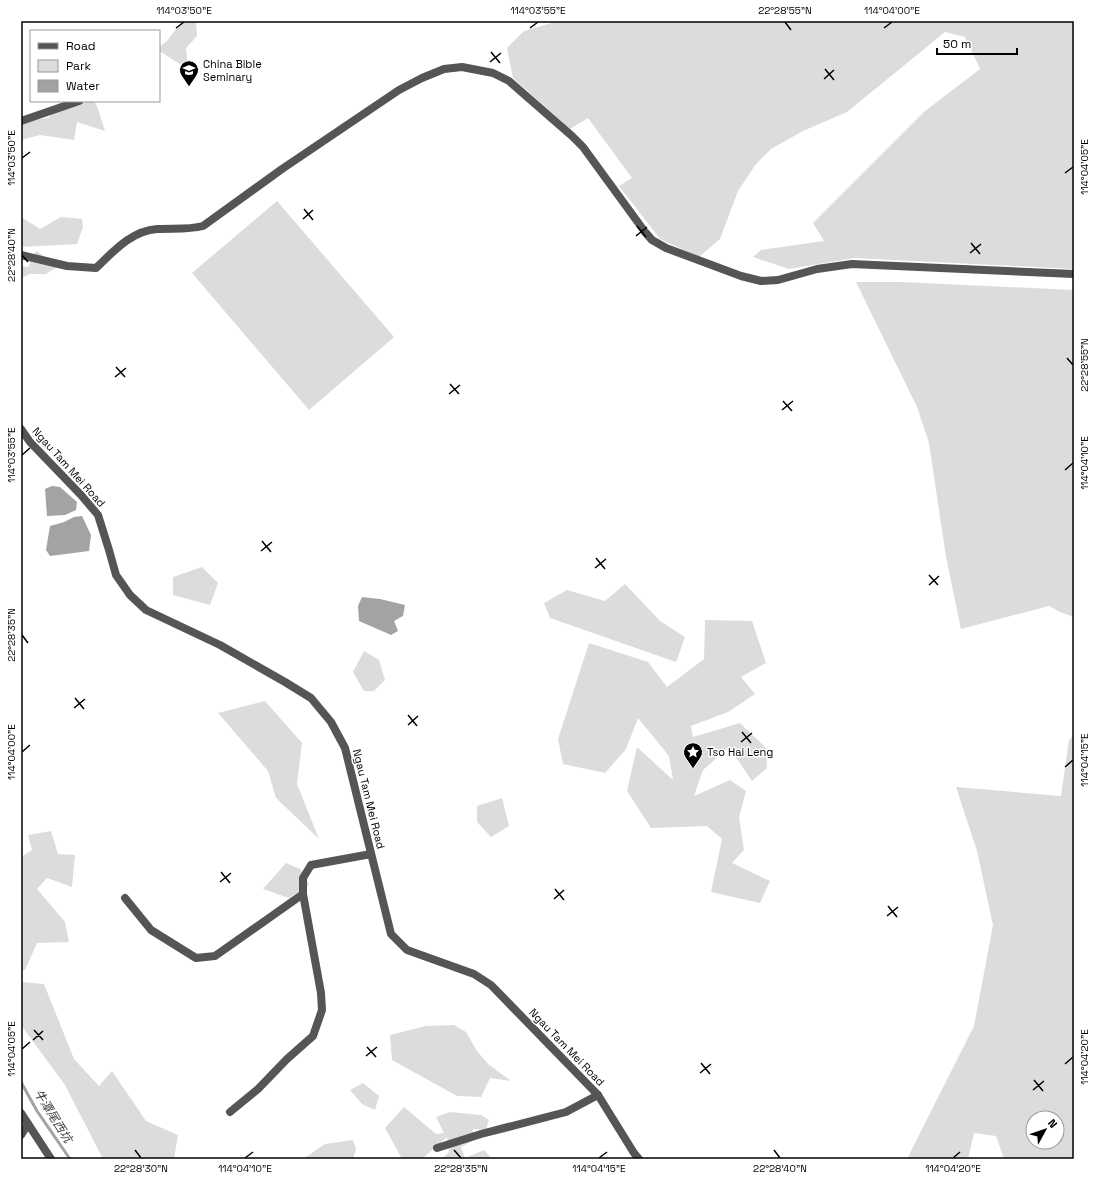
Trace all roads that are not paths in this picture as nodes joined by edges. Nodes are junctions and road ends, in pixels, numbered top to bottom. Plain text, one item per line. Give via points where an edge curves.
1 (76, 102) edge
2 (21, 121) edge
3 (21, 255) edge
4 (1074, 274) edge
5 (21, 429) edge
6 (371, 854) junction
7 (303, 894) junction
8 (125, 898) dead end
9 (598, 1095) junction
10 (230, 1112) dead end
11 (21, 1113) edge
12 (28, 1124) junction
13 (21, 1135) edge
14 (437, 1148) dead end
15 (51, 1159) edge
16 (639, 1159) edge

1 - 2 street
3 - 4 street via 67,266 96,268 116,248 143,232 203,226 399,90 444,69 462,67 493,73 509,81 572,136 583,147 652,240 666,248 741,276 761,281 778,280 817,269 852,264
5 - 6 street, Ngau Tam Mei Road via 98,515 116,575 130,595 146,610 220,645 312,698 331,722 345,748
6 - 7 street via 310,865 303,878
6 - 9 street, Ngau Tam Mei Road via 390,934 407,950 474,974 490,985
7 - 8 street via 214,956 196,958 151,930
7 - 10 street via 321,993 320,1016 313,1036
9 - 14 street via 566,1112
9 - 16 street, Ngau Tam Mei Road
11 - 12 street
12 - 13 street
12 - 15 street

